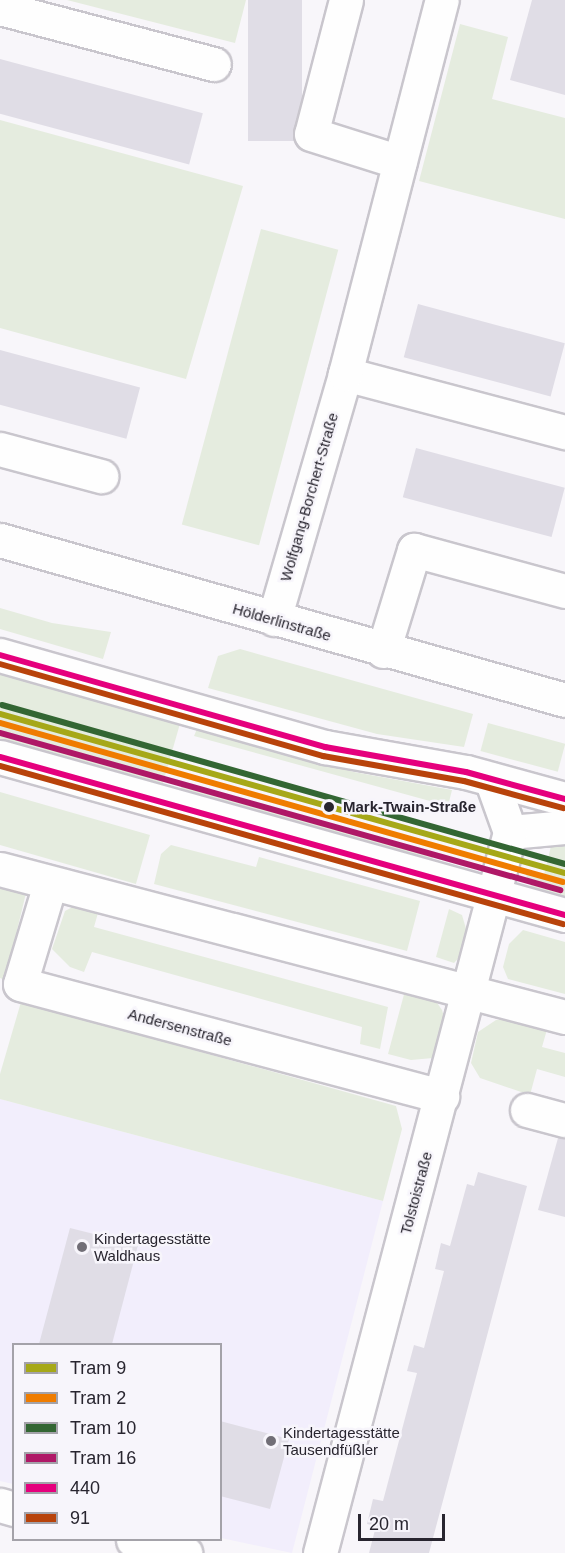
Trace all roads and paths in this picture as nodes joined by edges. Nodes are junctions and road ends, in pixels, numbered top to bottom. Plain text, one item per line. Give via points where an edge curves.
1 (346, 0) edge
2 (442, 0) edge
3 (0, 8) edge
4 (214, 64) dead end
5 (400, 162) junction
6 (345, 374) junction
7 (565, 432) edge
8 (0, 449) edge
9 (101, 476) dead end
10 (0, 540) edge
11 (565, 591) edge
12 (274, 619) junction
13 (383, 651) junction
14 (0, 655) edge
15 (565, 700) edge
16 (0, 757) edge
17 (491, 779) junction
18 (565, 799) edge
19 (565, 827) edge
20 (510, 832) junction
21 (0, 870) edge
22 (50, 884) junction
23 (493, 895) junction
24 (565, 915) edge
25 (468, 992) junction
26 (565, 1017) edge
27 (442, 1096) junction
28 (527, 1110) dead end
29 (565, 1120) edge
30 (140, 1541) edge
31 (185, 1553) edge
32 (320, 1553) edge

1 - 5 street via 311,134
2 - 5 street, Wolfgang-Borchert-Straße
3 - 4 street
5 - 6 street, Wolfgang-Borchert-Straße
6 - 7 street
6 - 12 street, Wolfgang-Borchert-Straße
8 - 9 street
10 - 12 street, Hölderlinstraße
11 - 13 street via 414,550
12 - 13 street, Hölderlinstraße
13 - 15 street, Hölderlinstraße
14 - 17 street via 325,747
16 - 23 street
17 - 18 street
17 - 20 street
19 - 20 street
20 - 23 street, Tolstoistraße
21 - 22 street
22 - 25 street
22 - 27 street, Andersenstraße via 20,984
23 - 24 street
23 - 25 street, Tolstoistraße
25 - 26 street
25 - 27 street, Tolstoistraße
27 - 32 street, Tolstoistraße
28 - 29 street
30 - 31 street

